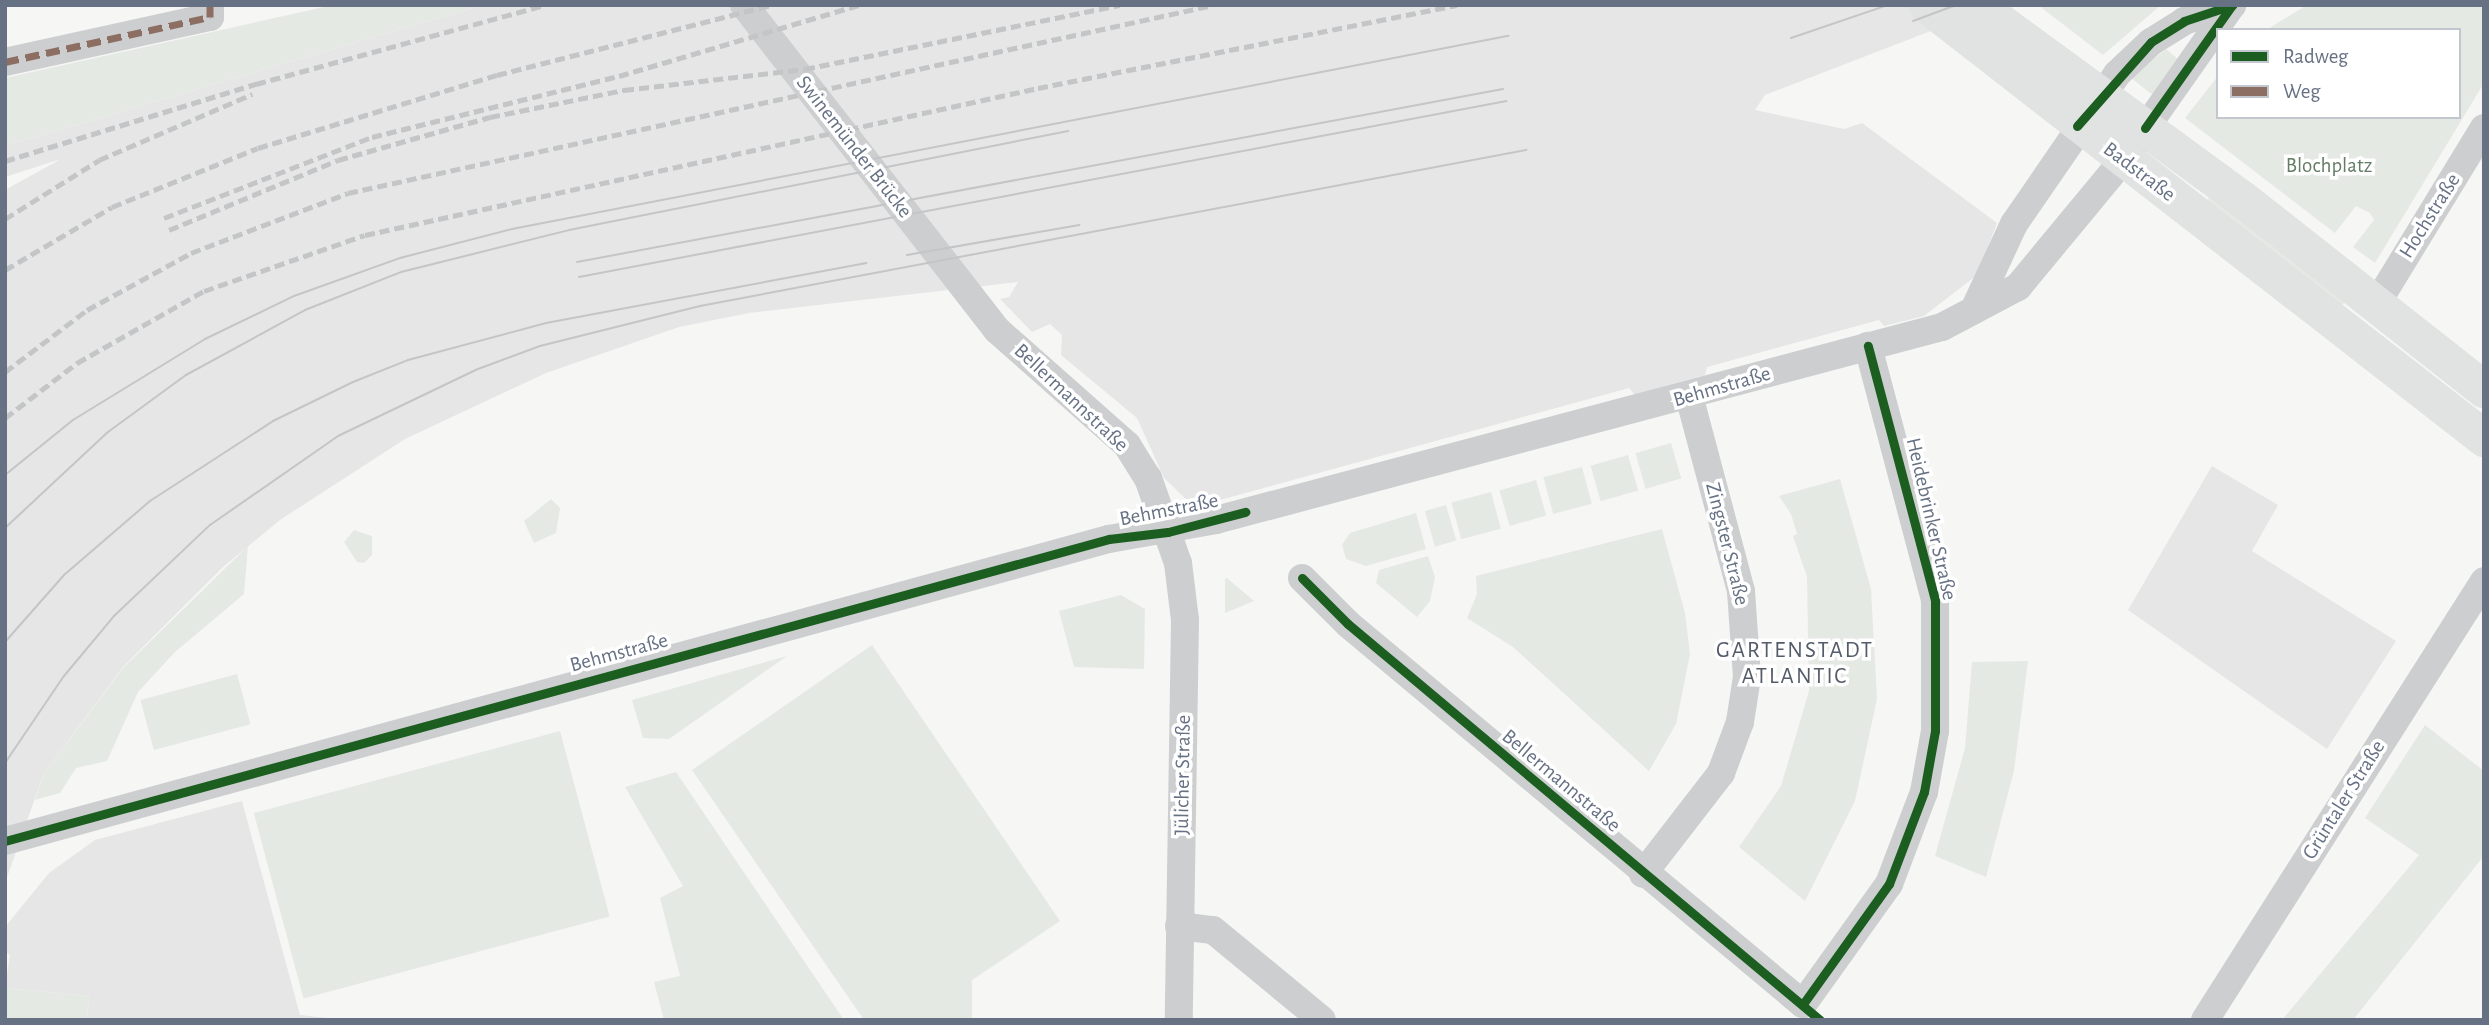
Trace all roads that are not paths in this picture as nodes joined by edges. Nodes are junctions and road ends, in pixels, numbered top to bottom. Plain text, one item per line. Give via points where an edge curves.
1 (209, 5) edge
2 (744, 5) edge
3 (1960, 11) edge
4 (5, 62) edge
5 (2101, 96) junction
6 (2077, 126) junction
7 (2145, 128) junction
8 (2484, 128) edge
9 (2123, 160) junction
10 (972, 300) joint
11 (2377, 303) junction
12 (1974, 310) junction
13 (2354, 336) junction
14 (1868, 346) junction
15 (2484, 389) edge
16 (1689, 396) junction
17 (2484, 439) edge
18 (1168, 532) junction
19 (1302, 578) dead end
20 (2484, 581) edge
21 (5, 841) edge
22 (1643, 874) junction
23 (1179, 926) junction
24 (1803, 1004) joint
25 (1179, 1020) edge
26 (1322, 1020) edge
27 (2205, 1020) edge

1 - 4 street via 210,17
2 - 10 street, Swinemünder Brücke
3 - 5 main road, Badstraße
3 - 6 main road, Badstraße
5 - 6 street
5 - 7 main road, Badstraße
5 - 7 street, Behmstraße via 2151,42 2184,21 2232,5
6 - 9 main road, Badstraße
6 - 12 street via 2003,241
7 - 9 street, Behmstraße
7 - 11 main road, Badstraße
8 - 11 street, Hochstraße
9 - 12 street, Behmstraße via 2018,287
9 - 13 main road, Badstraße
10 - 18 street, Bellermannstraße via 1127,445 1148,478
11 - 13 main road
11 - 15 main road, Badstraße
12 - 14 street, Behmstraße via 1942,327
13 - 17 main road, Badstraße
14 - 16 street, Behmstraße
14 - 24 street, Heidebrinker Straße via 1935,600 1935,731 1918,814 1889,884
16 - 18 street, Behmstraße
16 - 22 street, Zingster Straße via 1741,591 1747,677 1740,722 1721,773
18 - 21 street, Behmstraße via 1109,538
18 - 23 street, Jülicher Straße via 1178,563 1185,620
19 - 22 street, Bellermannstraße via 1348,624
20 - 27 street, Grüntaler Straße
22 - 24 street, Bellermannstraße
23 - 25 street, Jülicher Straße
23 - 26 street via 1213,930

